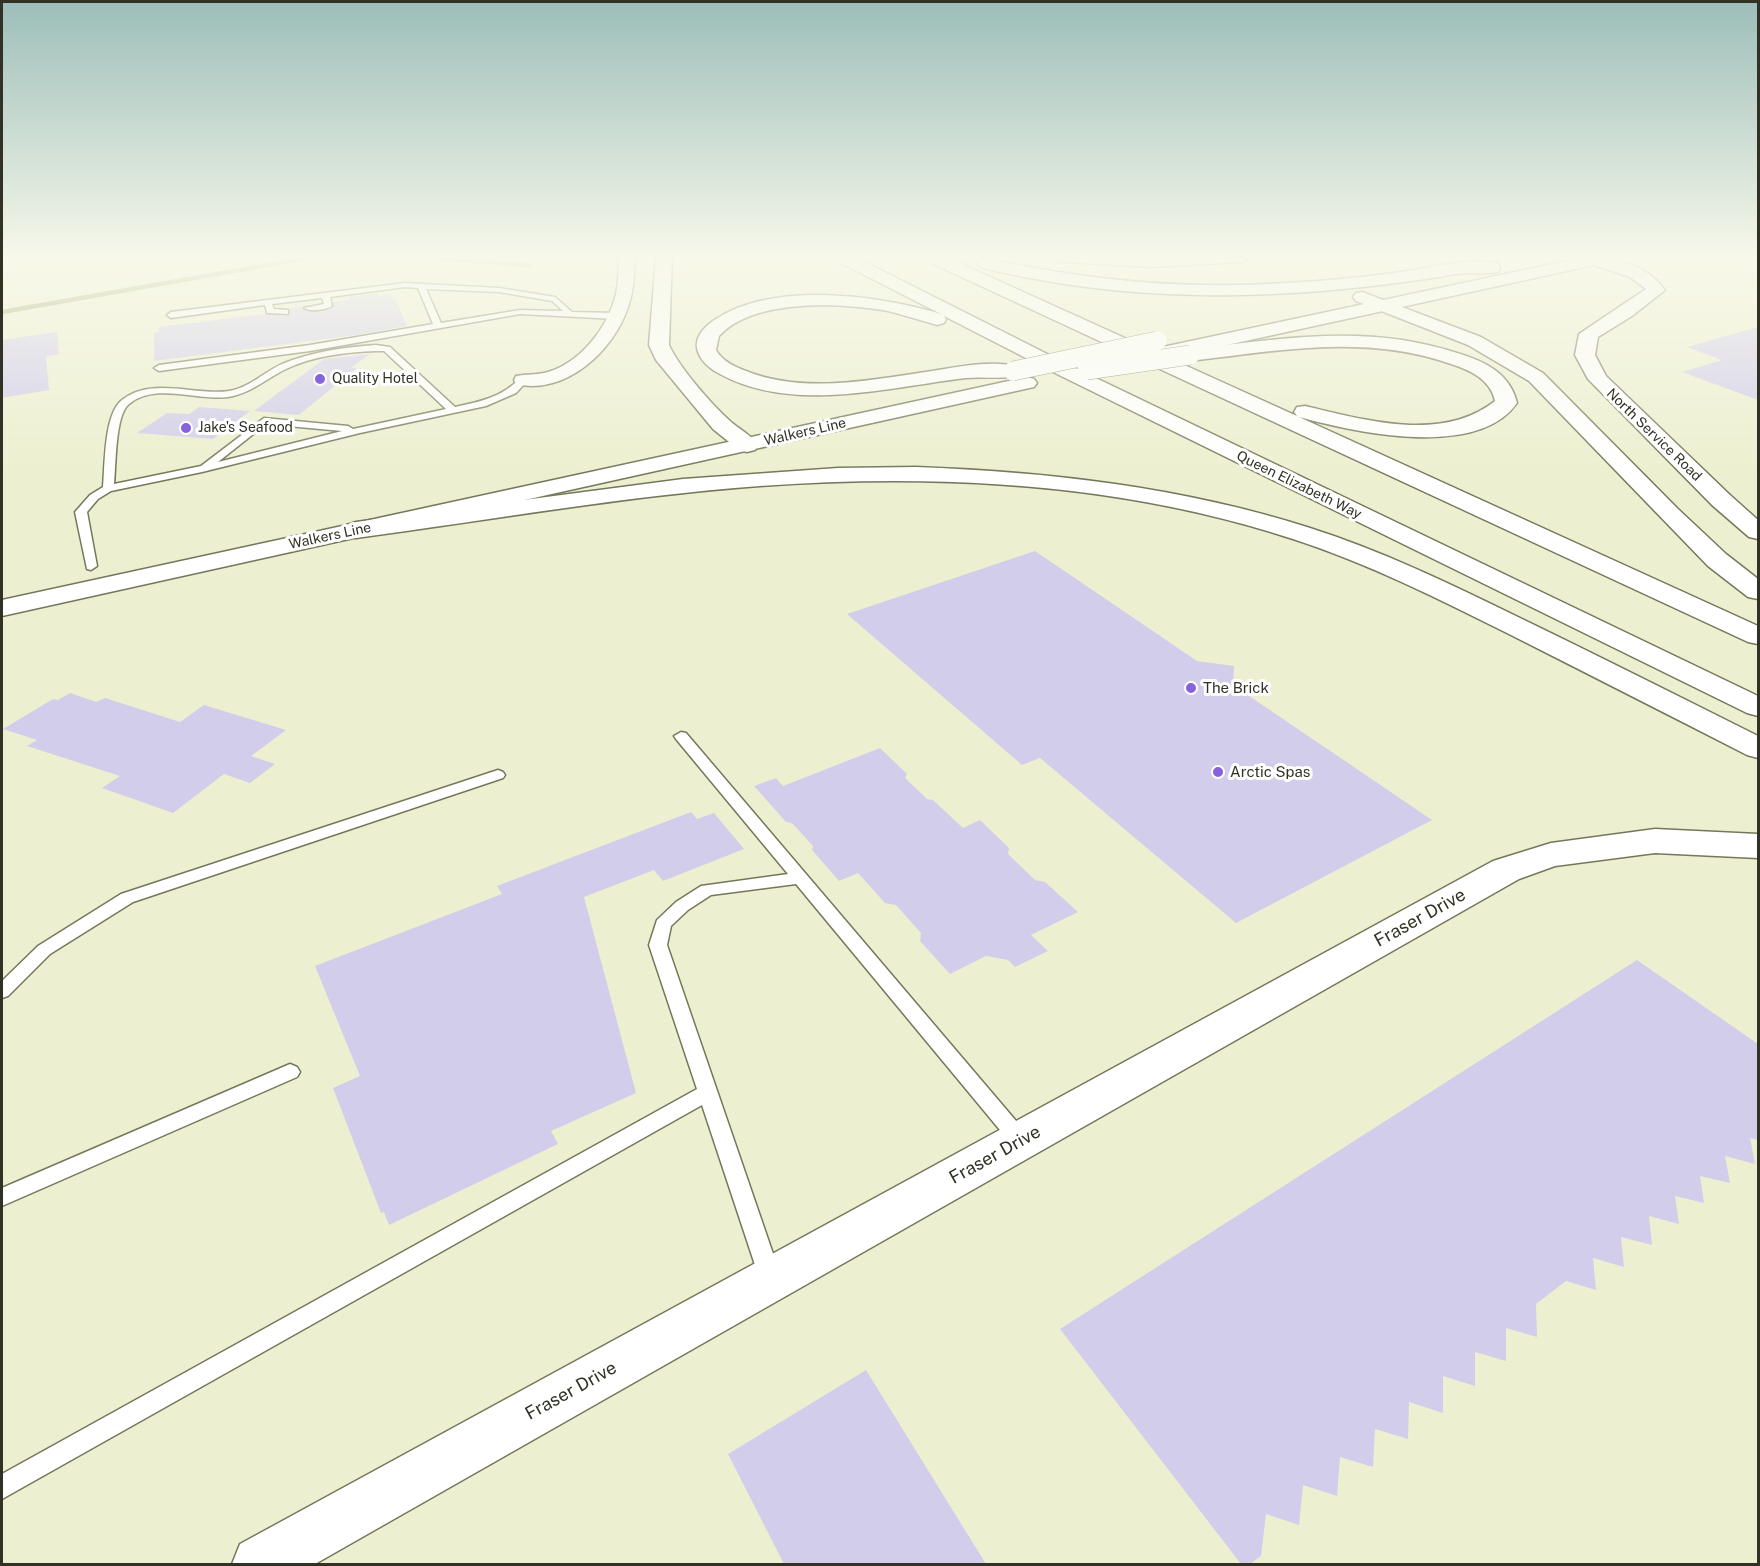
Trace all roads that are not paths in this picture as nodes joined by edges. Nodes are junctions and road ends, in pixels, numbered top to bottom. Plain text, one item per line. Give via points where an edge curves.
1 (410, 330) edge
2 (607, 330) edge
3 (660, 330) edge
4 (711, 330) edge
5 (959, 330) edge
6 (994, 330) edge
7 (1094, 330) edge
8 (1097, 330) edge
9 (1236, 330) edge
10 (1446, 330) edge
11 (1596, 330) edge
12 (1157, 347) junction
13 (1159, 359) edge
14 (1159, 359) edge
15 (1159, 359) edge
16 (1159, 359) edge
17 (159, 368) dead end
18 (1076, 370) junction
19 (1020, 377) junction
20 (523, 380) joint
21 (453, 410) junction
22 (360, 430) junction
23 (739, 438) junction
24 (202, 469) junction
25 (108, 488) junction
26 (356, 530) junction
27 (1758, 532) edge
28 (91, 566) junction
29 (2, 586) edge
30 (1758, 591) edge
31 (2, 608) edge
32 (1758, 636) edge
33 (1758, 707) edge
34 (681, 736) dead end
35 (1758, 748) edge
36 (498, 776) dead end
37 (1758, 846) edge
38 (801, 878) junction
39 (2, 991) edge
40 (290, 1072) dead end
41 (708, 1092) junction
42 (1021, 1141) junction
43 (2, 1197) edge
44 (771, 1280) junction
45 (2, 1487) edge
46 (260, 1564) edge

1 - 17 lane
2 - 20 street via 596,348 575,364 551,377
3 - 23 main road via 659,345 666,360 721,424
4 - 19 main road via 705,346 719,366 755,380 799,387 861,386 975,371
5 - 18 main road via 1015,356
6 - 18 main road, Queen Elizabeth Way
7 - 32 main road
8 - 13 main road, bridge
9 - 12 main road, Walkers Line
10 - 30 main road via 1518,363 1536,378 1669,514 1717,560
11 - 27 main road, North Service Road via 1589,334 1585,355 1598,379
12 - 18 main road, Walkers Line, bridge
12 - 19 main road, Walkers Line, bridge
14 - 15 main road, bridge via 1220,387 1343,422 1400,430 1471,424 1495,415 1506,403 1500,386 1472,364 1387,341 1310,340
16 - 18 main road, bridge
18 - 19 main road, Walkers Line
18 - 33 main road, Queen Elizabeth Way
19 - 23 main road, Walkers Line
20 - 21 lane via 513,392
21 - 22 lane
21 - 25 lane via 387,349 376,348 291,363 235,393 148,393 121,404 116,413
22 - 24 lane
22 - 24 lane via 264,421
23 - 26 main road, Walkers Line
23 - 28 main road, Walkers Line
24 - 25 lane
25 - 28 lane via 81,512
26 - 31 main road, Walkers Line
26 - 35 main road via 750,480 943,475 1072,484 1239,516 1363,556 1426,582
28 - 29 main road, Walkers Line
34 - 38 lane
36 - 39 lane via 127,898 44,950
37 - 42 main road, Fraser Drive via 1655,841 1551,855 1506,870
38 - 41 lane via 707,890 663,924 658,945
38 - 42 lane
40 - 43 lane
41 - 44 lane
41 - 45 lane
42 - 44 main road, Fraser Drive
44 - 46 main road, Fraser Drive

